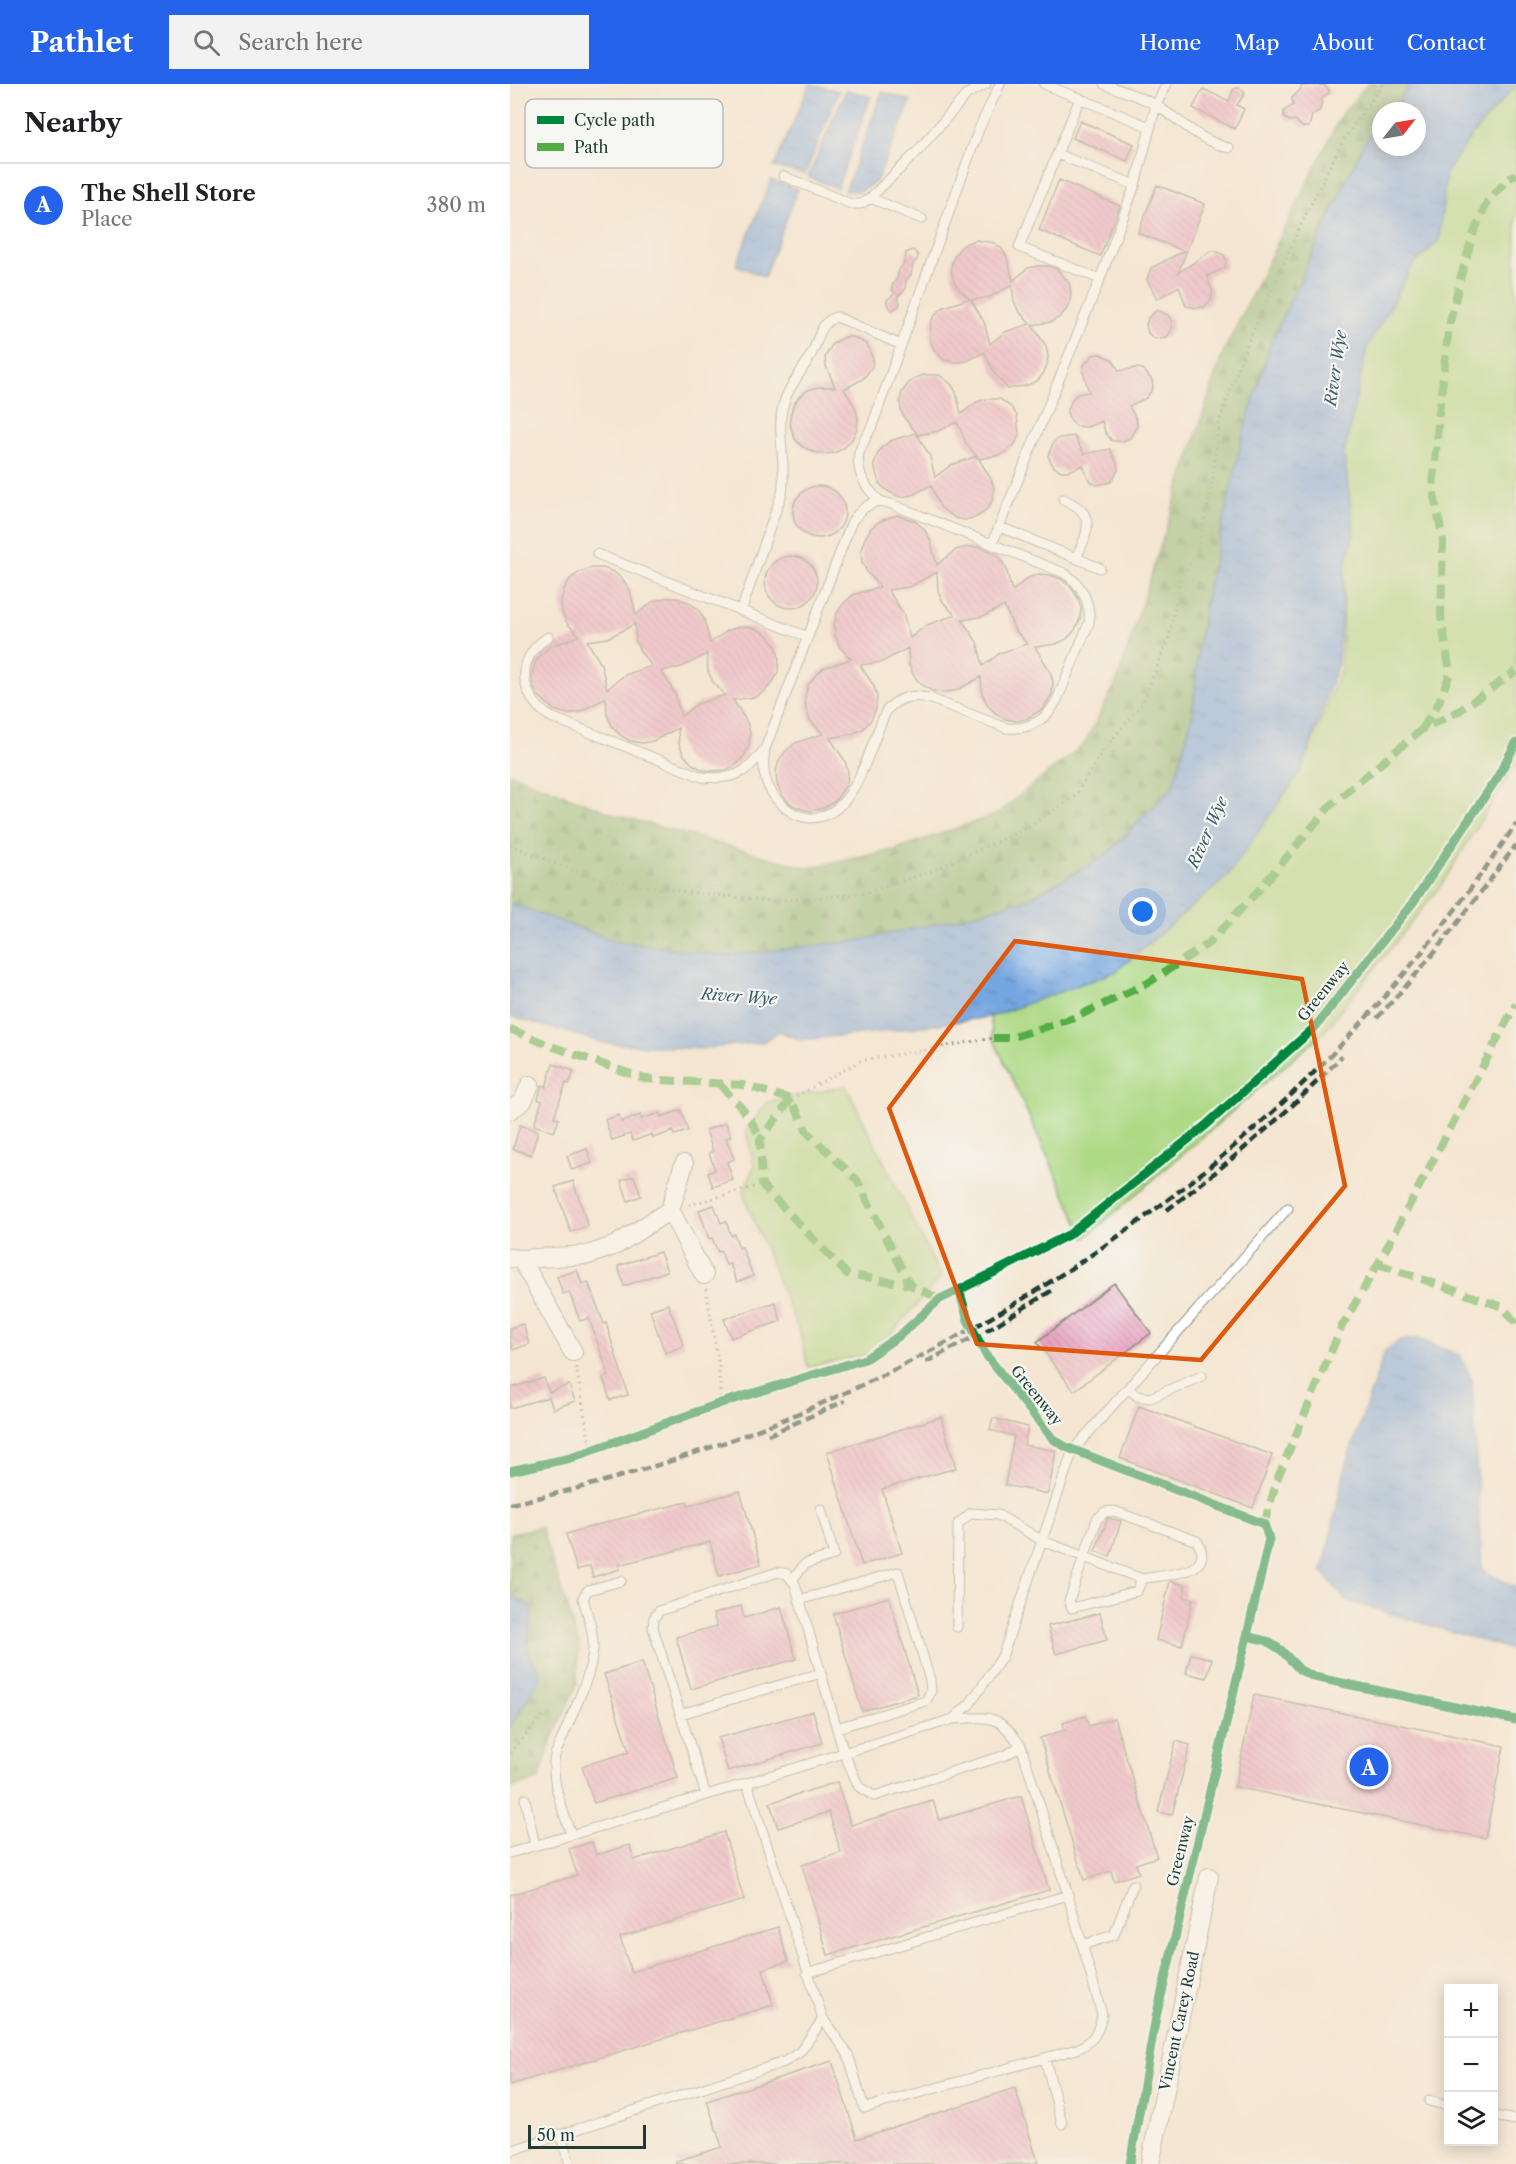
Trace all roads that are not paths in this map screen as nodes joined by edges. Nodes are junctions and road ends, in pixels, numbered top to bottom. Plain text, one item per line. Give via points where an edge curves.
1 (986, 84) edge
2 (1000, 84) edge
3 (1044, 84) edge
4 (1104, 84) edge
5 (1167, 84) edge
6 (1080, 98) junction
7 (1156, 105) junction
8 (1150, 127) junction
9 (1230, 148) dead end
10 (1057, 154) junction
11 (783, 176) dead end
12 (1135, 185) junction
13 (870, 198) junction
14 (922, 219) dead end
15 (1100, 279) junction
16 (901, 345) junction
17 (1063, 499) dead end
18 (880, 501) junction
19 (1000, 527) junction
20 (992, 544) junction
21 (597, 554) dead end
22 (1076, 558) junction
23 (1100, 568) dead end
24 (741, 611) junction
25 (548, 637) dead end
26 (808, 637) junction
27 (765, 749) junction
28 (530, 1085) dead end
29 (510, 1110) edge
30 (684, 1164) dead end
31 (1288, 1208) dead end
32 (670, 1210) junction
33 (516, 1258) edge
34 (704, 1275) road end
35 (573, 1352) road end
36 (1202, 1376) dead end
37 (1128, 1388) junction
38 (821, 1509) dead end
39 (1043, 1541) junction
40 (1084, 1557) junction
41 (1142, 1579) junction
42 (792, 1580) junction
43 (621, 1581) dead end
44 (799, 1600) junction
45 (957, 1627) dead end
46 (821, 1673) junction
47 (681, 1714) junction
48 (953, 1719) junction
49 (837, 1728) junction
50 (1021, 1746) junction
51 (844, 1753) junction
52 (747, 1783) junction
53 (706, 1795) junction
54 (525, 1799) dead end
55 (571, 1835) junction
56 (535, 1846) junction
57 (510, 1853) edge
58 (1209, 1877) dead end
59 (1133, 1885) dead end
60 (1068, 1895) junction
61 (1082, 1945) junction
62 (807, 1973) junction
63 (823, 2019) junction
64 (1045, 2059) junction
65 (1429, 2102) dead end
66 (1444, 2105) edge
67 (1498, 2117) edge
68 (1516, 2121) edge
69 (1062, 2124) dead end
70 (560, 2134) junction
71 (510, 2151) edge
72 (570, 2164) edge
73 (1150, 2164) edge

1 - 13 lane via 967,94
2 - 16 lane via 979,129
3 - 6 lane
4 - 7 lane
5 - 7 lane
6 - 8 lane
6 - 10 lane
7 - 8 lane
7 - 9 lane via 1192,133
8 - 12 lane
10 - 12 lane
10 - 15 lane via 1019,247
11 - 13 lane via 851,204 861,204
12 - 15 lane
13 - 14 lane
15 - 19 lane
16 - 18 lane via 859,453 860,473 868,491
16 - 24 lane via 837,317 824,325 782,411 785,479
17 - 22 lane via 1076,504 1086,515 1088,526
18 - 20 lane
18 - 26 lane via 869,504 852,521
19 - 20 lane
19 - 22 lane
20 - 27 lane via 1074,579 1087,603 1089,623 1051,711 1030,726 1013,728 992,724 929,698 904,697 887,710 847,799 816,818 794,814 774,797 762,764
21 - 24 lane
22 - 23 lane
24 - 26 lane
25 - 27 lane via 532,650 524,678 536,706 551,717 702,777 722,778 741,773
26 - 27 lane
28 - 29 street via 523,1101
30 - 32 street
31 - 37 lane
32 - 33 street via 616,1245 588,1255
32 - 34 street
33 - 35 street
36 - 37 lane via 1150,1398 1137,1396
37 - 39 lane via 1073,1450
38 - 42 lane via 834,1555 805,1564
39 - 40 lane
39 - 45 lane via 998,1515 971,1513 958,1524
39 - 48 lane via 1002,1657 969,1705
40 - 41 lane
40 - 41 lane via 1069,1601 1072,1608 1137,1591
40 - 41 lane via 1097,1519 1114,1511 1197,1540 1203,1550 1203,1560 1195,1569
42 - 44 lane
42 - 47 lane via 788,1574 778,1572 659,1611 653,1628
43 - 55 lane via 588,1590 583,1598 592,1635 590,1668 553,1769
44 - 46 lane
44 - 49 lane via 898,1572 931,1691 926,1701
46 - 47 lane
46 - 49 lane
47 - 53 lane
48 - 50 lane via 988,1717 1008,1728
48 - 51 lane
49 - 51 lane
50 - 51 lane via 1006,1755 874,1796 859,1787
50 - 60 lane
51 - 52 lane
52 - 53 lane
52 - 62 lane
53 - 55 lane
54 - 56 lane
55 - 56 lane
56 - 57 lane
58 - 73 street, Vincent Carey Road
59 - 61 lane via 1114,1935
60 - 61 lane
60 - 62 lane
61 - 64 lane via 1102,2014 1099,2030 1089,2044
62 - 63 lane
63 - 64 lane via 848,2054 864,2108
63 - 70 lane via 800,2052 784,2062
64 - 69 lane
65 - 66 lane
67 - 68 lane
70 - 71 lane
70 - 72 lane

